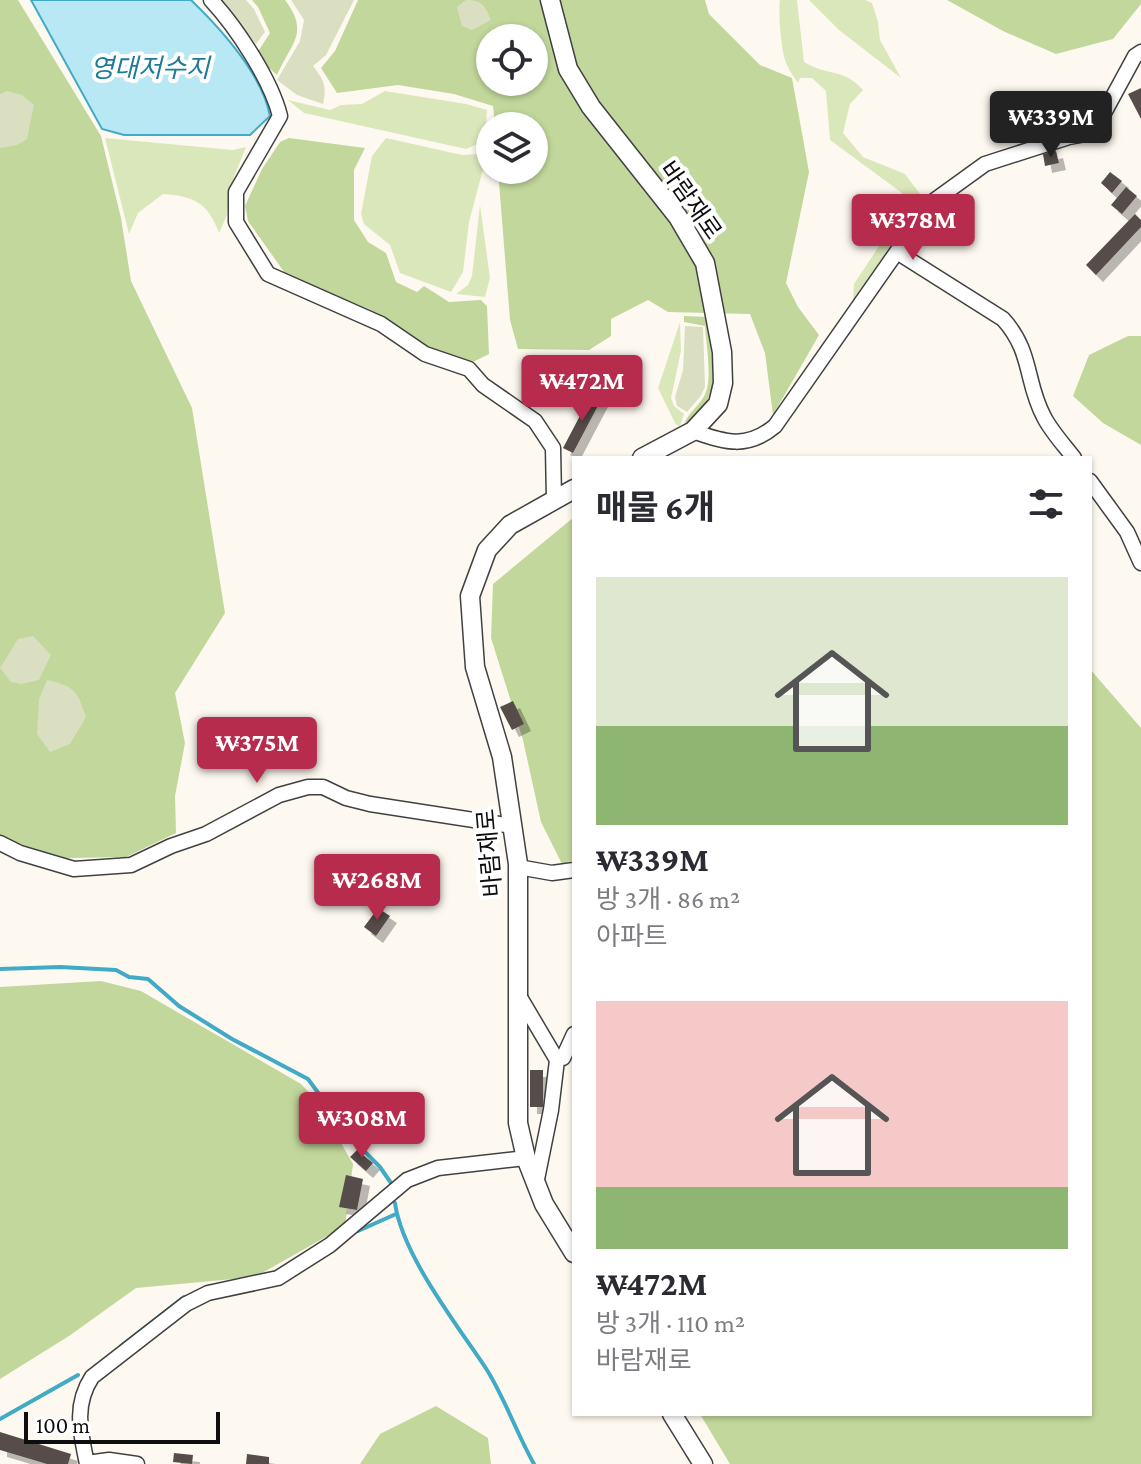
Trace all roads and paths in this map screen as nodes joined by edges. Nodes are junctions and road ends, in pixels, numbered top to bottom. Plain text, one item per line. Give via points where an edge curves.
1 (211, 0) edge
2 (550, 0) edge
3 (1141, 52) edge
4 (897, 252) junction
5 (693, 431) junction
6 (646, 456) edge
7 (1073, 456) edge
8 (1092, 484) edge
9 (572, 490) edge
10 (554, 499) junction
11 (1141, 563) edge
12 (512, 826) junction
13 (0, 843) edge
14 (518, 867) junction
15 (572, 870) edge
16 (518, 994) junction
17 (565, 1058) edge
18 (526, 1158) junction
19 (536, 1184) junction
20 (572, 1250) edge
21 (673, 1416) edge
22 (87, 1464) edge
23 (137, 1464) edge
24 (703, 1464) edge

1 - 10 street via 274,93 280,116 236,192 236,222 268,274 381,324 425,354 469,369 535,421 553,448
2 - 5 street, 바람재로 via 568,69 591,107 678,217 705,263 723,383 718,404
3 - 4 street via 1091,133 985,164 931,203
4 - 5 street via 775,426 753,441 720,441
4 - 7 street via 1003,319 1016,334 1044,417
5 - 6 street, 바람재로
8 - 11 street via 1127,532
9 - 10 street, 바람재로
10 - 12 street, 바람재로 via 510,525 487,550 470,596 475,667 502,757
12 - 13 street via 363,803 323,787 308,787 279,795 206,834 131,865 74,869
12 - 14 street, 바람재로
14 - 15 street
14 - 16 street, 바람재로
16 - 17 street
16 - 18 street, 바람재로 via 518,1123
17 - 19 street
18 - 19 street, 바람재로
18 - 22 street via 438,1168 407,1180 330,1245 278,1278 208,1293 186,1304 86,1386 80,1442
19 - 20 street, 바람재로
21 - 24 street
22 - 23 street

